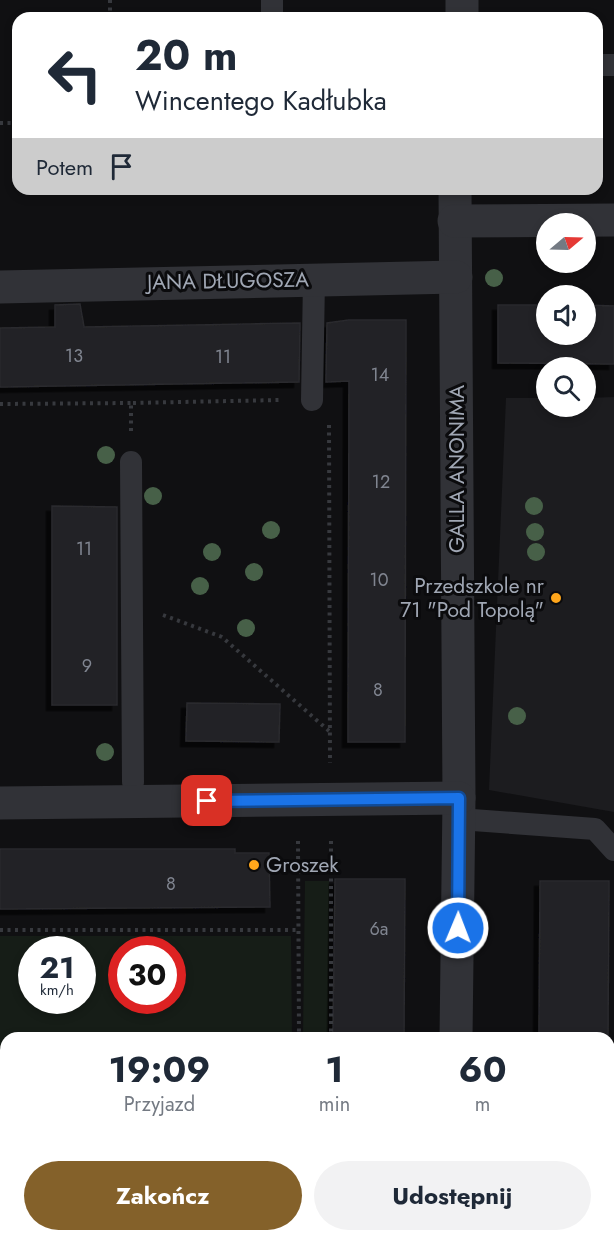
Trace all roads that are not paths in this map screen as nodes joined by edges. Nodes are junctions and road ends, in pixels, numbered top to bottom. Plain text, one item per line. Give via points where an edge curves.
1 (455, 195) edge
2 (614, 220) edge
3 (454, 221) junction
4 (456, 277) junction
5 (314, 279) junction
6 (0, 287) edge
7 (312, 400) road end
8 (131, 462) road end
9 (133, 782) dead end
10 (0, 803) edge
11 (459, 808) junction
12 (614, 850) edge
13 (456, 1032) edge

1 - 3 street, GALLA ANONIMA
2 - 3 street
3 - 4 street, GALLA ANONIMA
4 - 5 street, JANA DŁUGOSZA
4 - 11 street, GALLA ANONIMA
5 - 6 street, JANA DŁUGOSZA
5 - 7 lane
8 - 9 lane
10 - 11 street
11 - 12 lane via 595,829
11 - 13 street, GALLA ANONIMA

